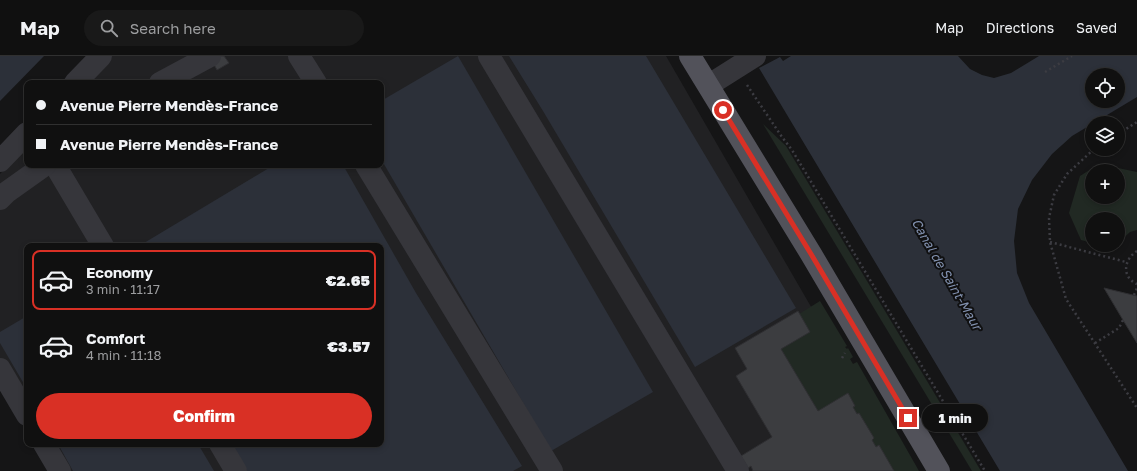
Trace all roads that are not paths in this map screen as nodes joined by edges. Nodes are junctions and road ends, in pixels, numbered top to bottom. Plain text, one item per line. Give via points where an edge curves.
1 (101, 56) edge
2 (210, 56) edge
3 (299, 56) edge
4 (489, 56) edge
5 (690, 56) edge
6 (755, 56) edge
7 (732, 62) edge
8 (78, 80) edge
9 (166, 80) edge
10 (314, 80) edge
11 (709, 86) junction
12 (24, 136) edge
13 (0, 161) edge
14 (41, 168) edge
15 (57, 168) edge
16 (368, 168) edge
17 (0, 199) edge
18 (101, 243) edge
19 (0, 369) edge
20 (24, 410) edge
21 (46, 447) edge
22 (222, 447) edge
23 (60, 471) edge
24 (236, 471) edge
25 (552, 471) edge
26 (738, 471) edge
27 (939, 471) edge

1 - 8 street
2 - 9 street
3 - 10 street
4 - 26 street
5 - 11 main road
6 - 7 street
7 - 11 street
11 - 27 main road
12 - 13 street
14 - 17 street
15 - 18 street
16 - 25 street
19 - 20 street
21 - 23 street
22 - 24 street

